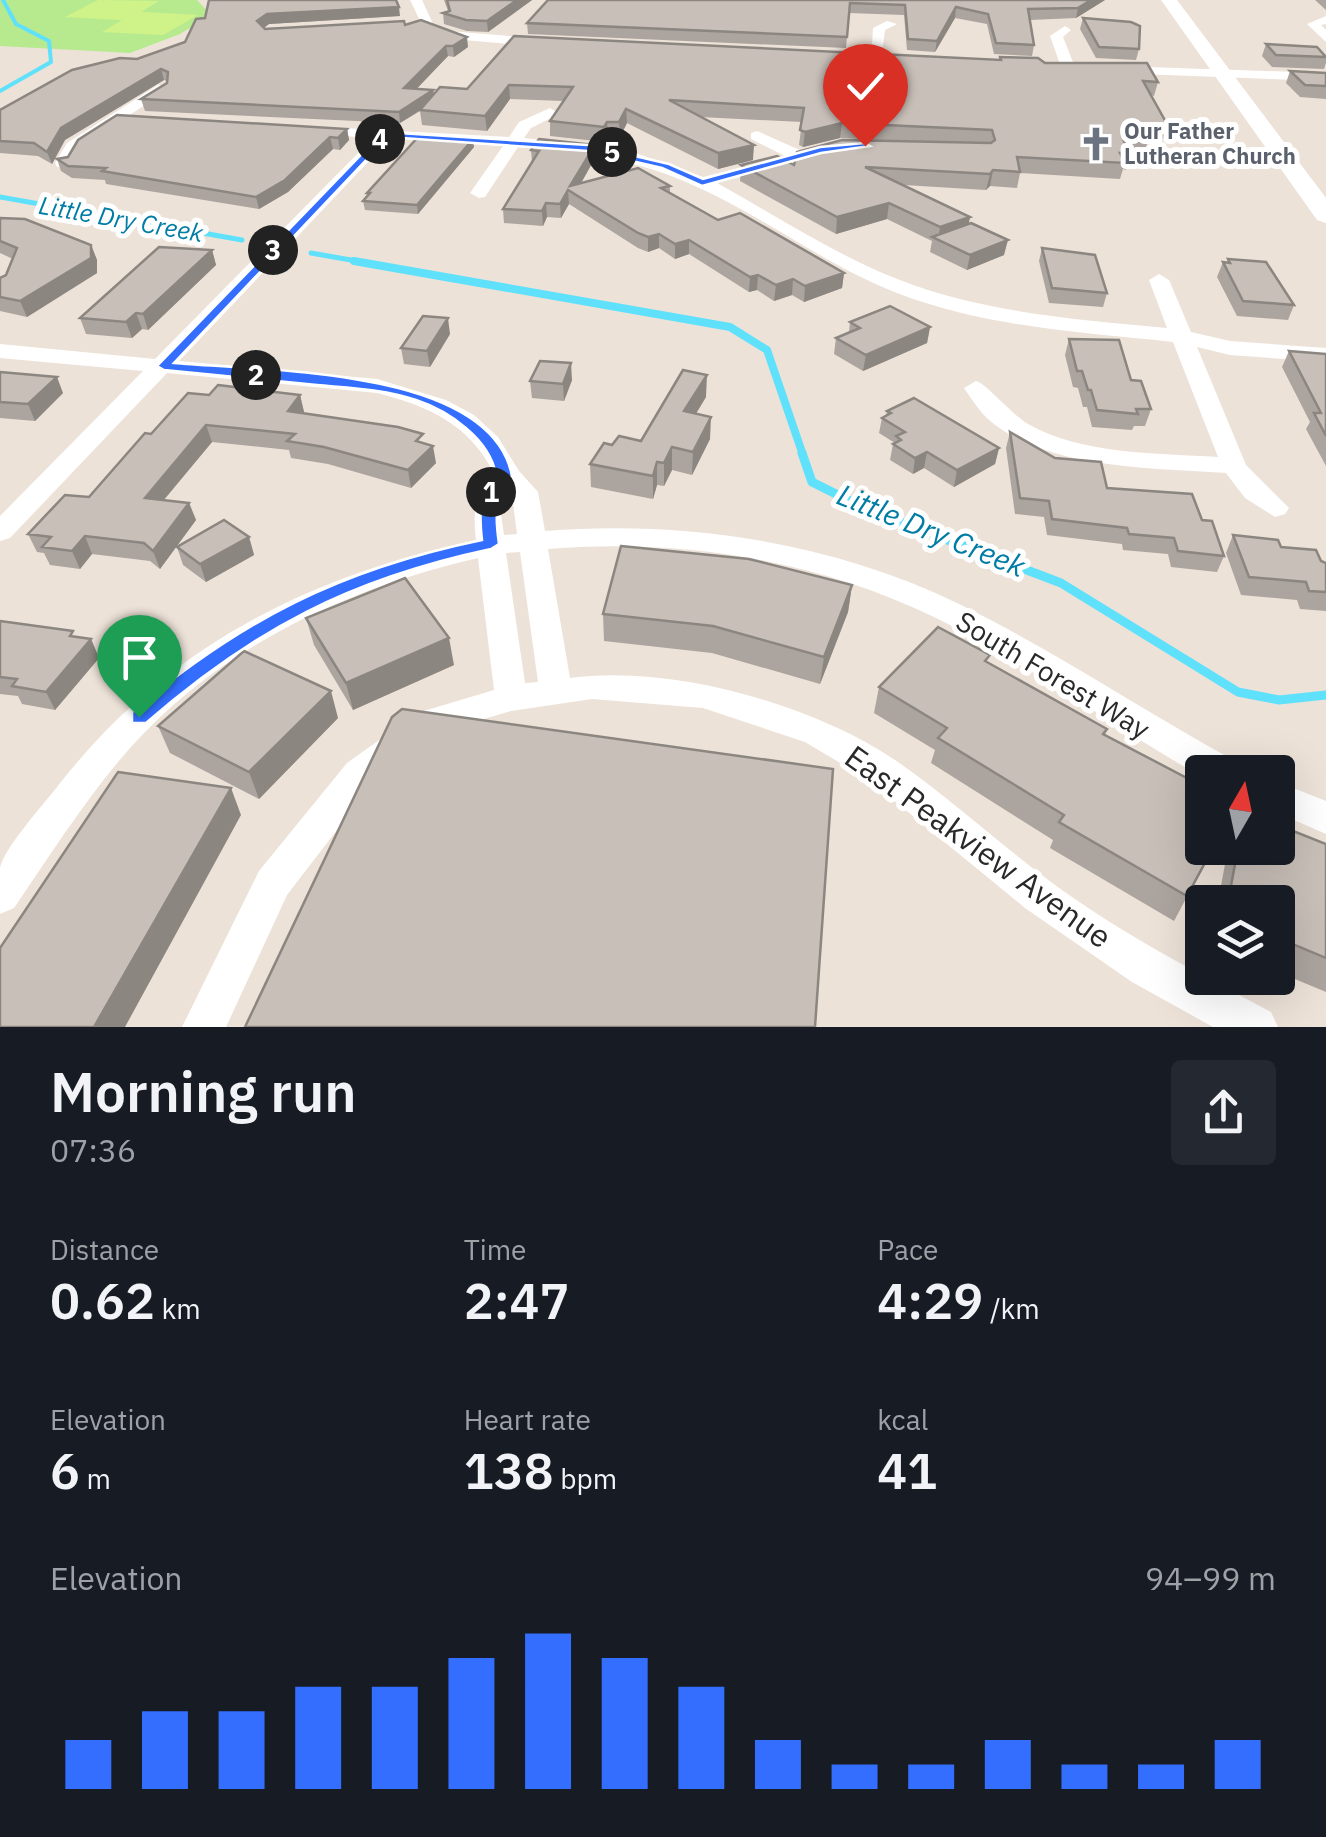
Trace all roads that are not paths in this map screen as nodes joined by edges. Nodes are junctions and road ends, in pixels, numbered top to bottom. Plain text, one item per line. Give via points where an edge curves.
1 (416, 0) edge
2 (1169, 0) edge
3 (1326, 20) edge
4 (425, 22) junction
5 (405, 23) edge
6 (891, 24) dead end
7 (1064, 30) dead end
8 (1326, 38) edge
9 (556, 44) edge
10 (856, 57) edge
11 (876, 58) junction
12 (895, 59) edge
13 (1049, 66) edge
14 (1222, 72) junction
15 (1326, 77) edge
16 (162, 88) edge
17 (550, 113) edge
18 (117, 118) junction
19 (155, 120) edge
20 (286, 128) edge
21 (386, 134) junction
22 (757, 136) dead end
23 (514, 142) junction
24 (852, 146) edge
25 (798, 156) junction
26 (63, 163) edge
27 (702, 182) junction
28 (479, 193) dead end
29 (1326, 215) edge
30 (1159, 280) dead end
31 (1181, 336) junction
32 (1326, 338) edge
33 (0, 351) edge
34 (1326, 355) edge
35 (164, 366) junction
36 (976, 388) dead end
37 (1234, 466) junction
38 (504, 476) junction
39 (1276, 508) dead end
40 (0, 532) edge
41 (535, 538) junction
42 (491, 544) junction
43 (556, 690) junction
44 (511, 698) junction
45 (1191, 755) edge
46 (1295, 804) edge
47 (1326, 818) edge
48 (0, 896) edge
49 (204, 1027) edge
50 (1256, 1027) edge

1 - 4 street
2 - 14 main road
3 - 8 street via 1313,24
4 - 5 street
4 - 9 street via 464,39
6 - 11 street via 879,28
7 - 13 street via 1056,36 1075,68
10 - 11 street
11 - 12 street
14 - 14 street via 1158,66 1108,69 1181,73
14 - 15 street
14 - 29 main road
16 - 18 street
17 - 23 street via 532,120
18 - 19 street
18 - 26 street via 74,146
20 - 21 street
21 - 23 street
21 - 35 street
22 - 25 street
23 - 27 street via 611,152
23 - 28 street
24 - 25 street
25 - 27 street
27 - 31 street via 908,290 1031,321
30 - 31 street
31 - 32 street via 1214,330
31 - 34 street via 1230,348
31 - 37 street
33 - 35 street
35 - 38 street via 420,396 468,422 490,444
35 - 40 street
36 - 37 street via 1013,425 1064,446
37 - 39 street
38 - 41 street via 526,492
38 - 42 street via 487,514
41 - 42 street, South Forest Way
41 - 43 street
41 - 45 street, South Forest Way via 712,542 873,580 983,628
42 - 44 street
42 - 48 street, South Forest Way via 420,558 302,603 189,674 91,768
43 - 44 street, East Peakview Avenue
43 - 50 street, East Peakview Avenue via 704,696 817,733 882,770 1038,896 1148,968
44 - 49 street, East Peakview Avenue via 429,722 360,773 273,883
46 - 47 street

